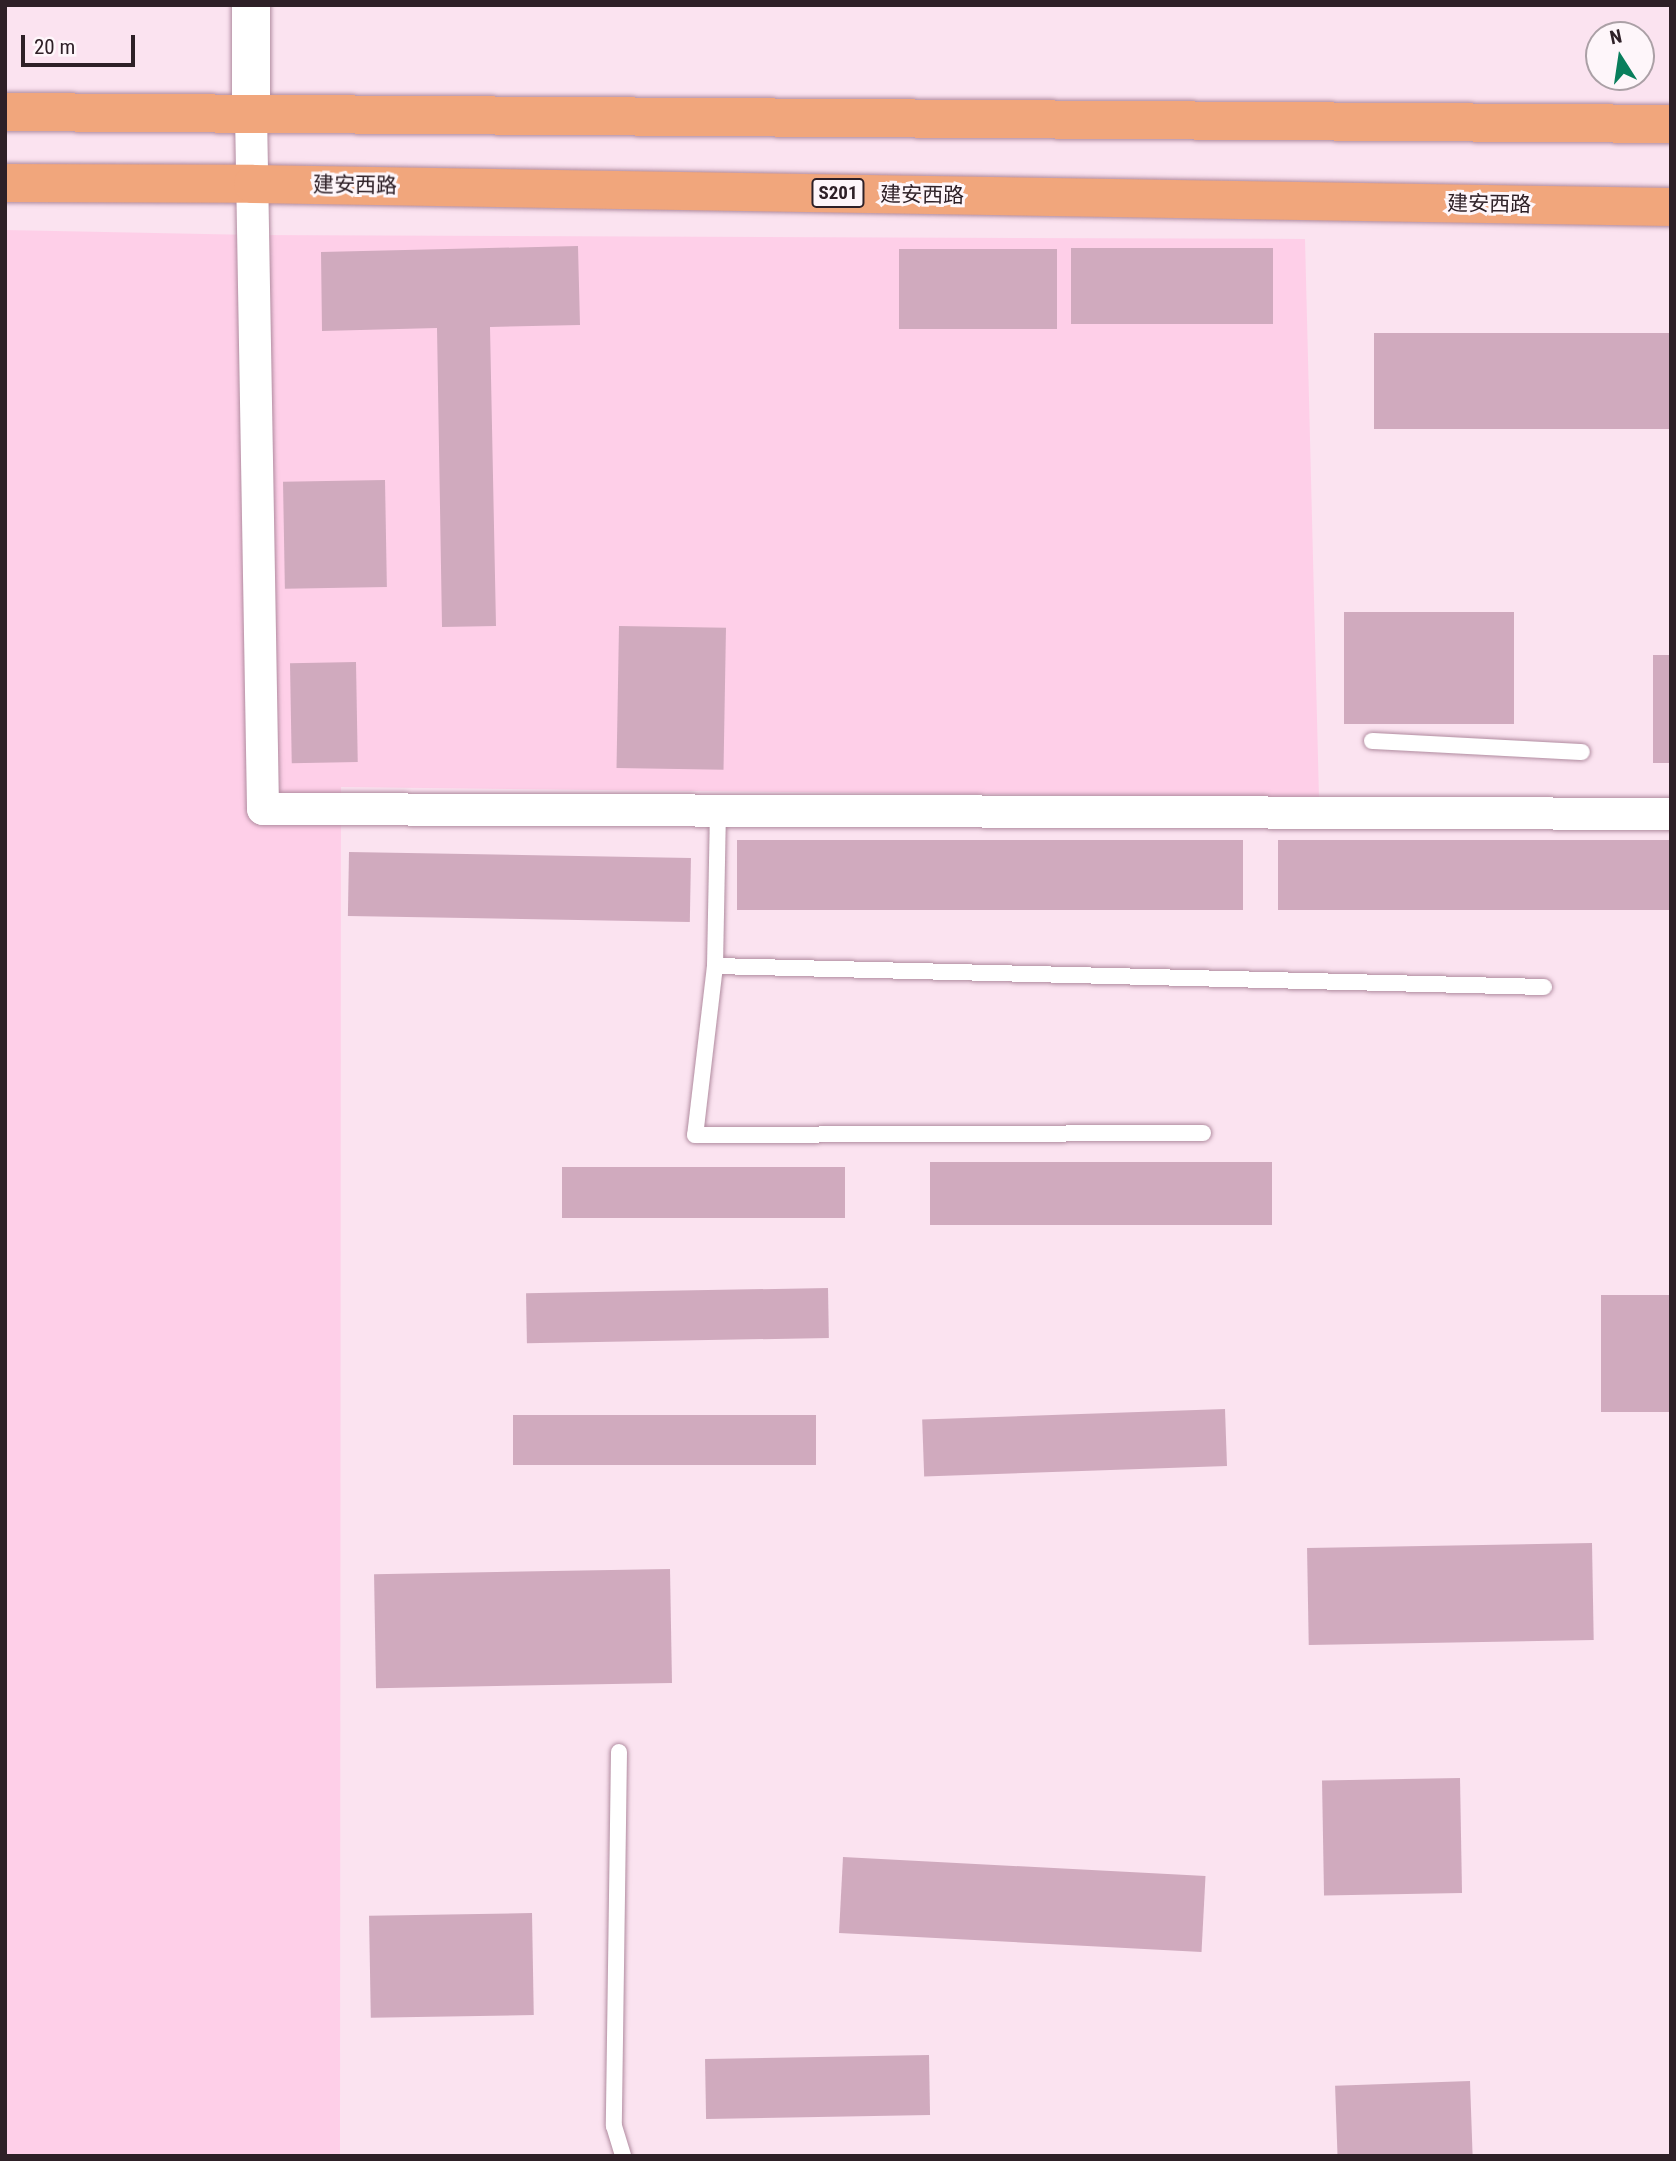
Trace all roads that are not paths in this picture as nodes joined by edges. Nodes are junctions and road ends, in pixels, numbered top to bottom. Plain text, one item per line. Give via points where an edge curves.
1 (251, 5) edge
2 (5, 112) edge
3 (251, 113) junction
4 (1671, 124) edge
5 (5, 183) edge
6 (253, 184) junction
7 (1671, 207) edge
8 (1372, 741) dead end
9 (1583, 752) dead end
10 (718, 810) junction
11 (1671, 814) edge
12 (715, 966) junction
13 (1544, 987) dead end
14 (1203, 1133) dead end
15 (619, 1752) dead end
16 (623, 2156) edge

1 - 3 street
2 - 3 main road
3 - 4 main road
3 - 6 street
5 - 6 main road, 建安西路 / S201
6 - 7 main road, 建安西路 / S201
6 - 10 street via 263,809
8 - 9 lane
10 - 11 street
10 - 12 lane
12 - 13 lane
12 - 14 lane via 695,1135
15 - 16 lane via 614,2126

